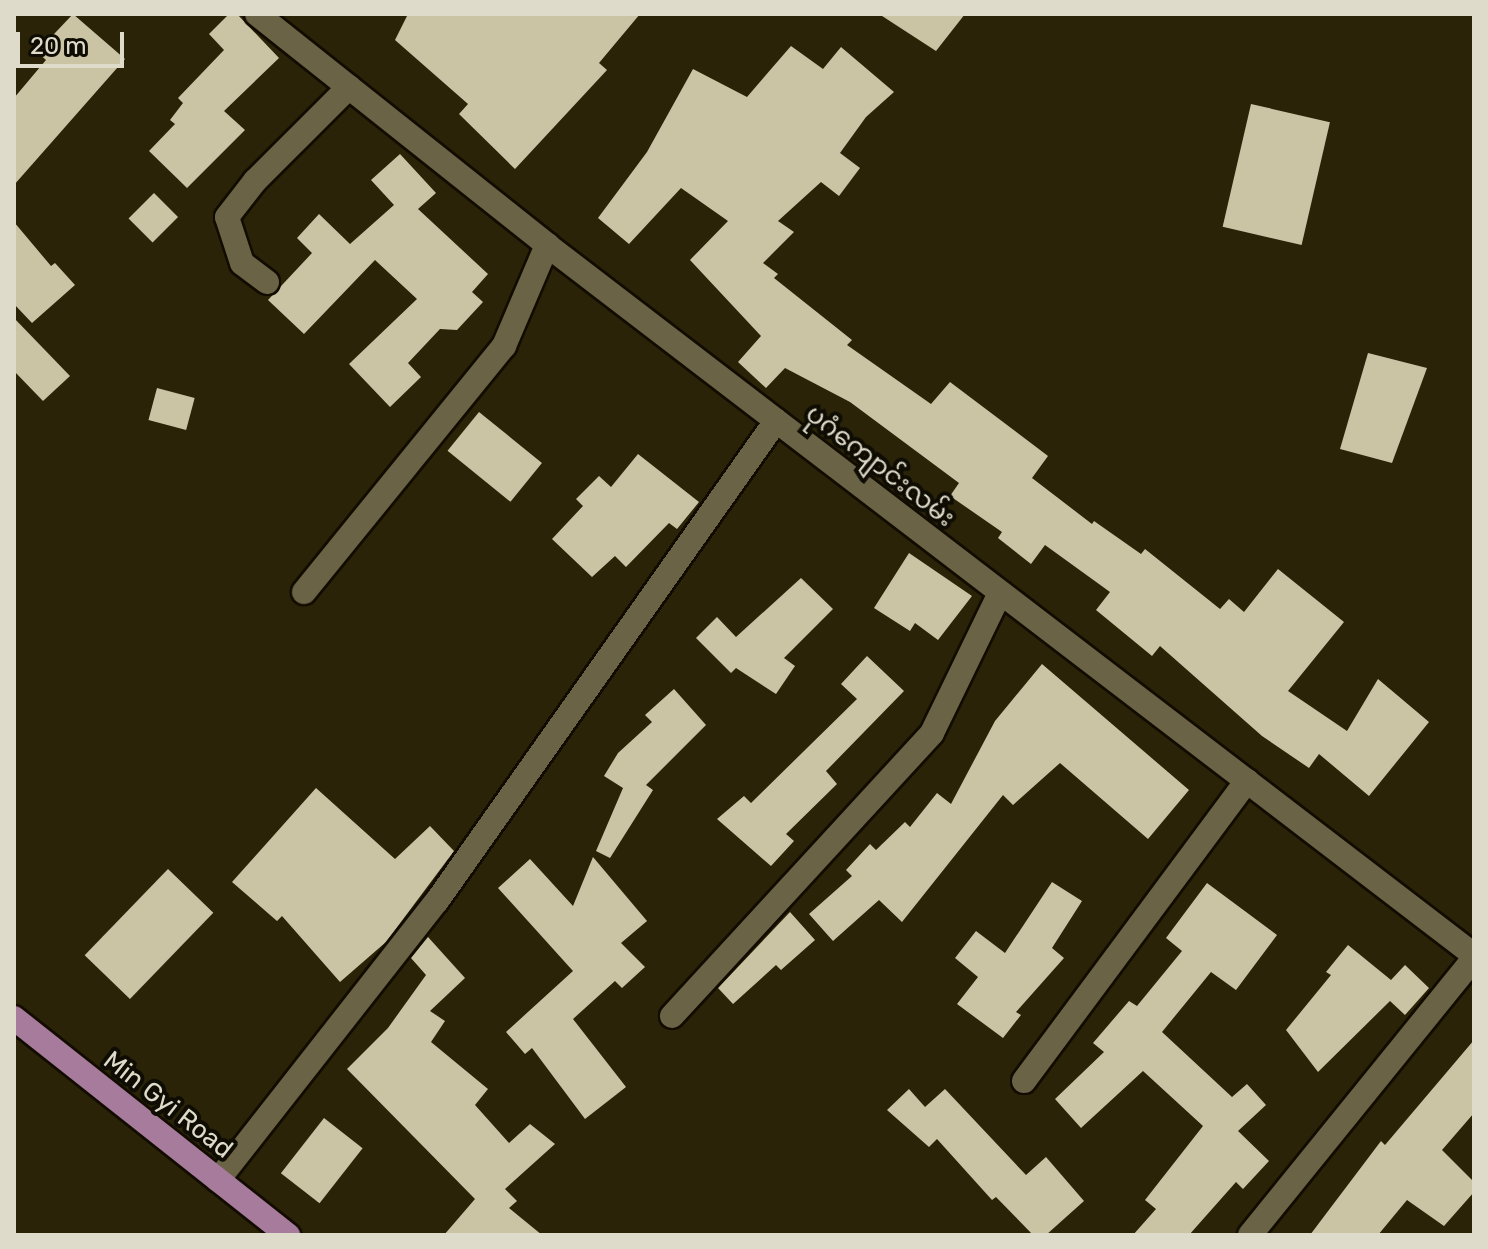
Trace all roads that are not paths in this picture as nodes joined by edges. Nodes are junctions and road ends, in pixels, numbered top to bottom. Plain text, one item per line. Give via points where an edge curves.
1 (257, 14) edge
2 (349, 87) junction
3 (547, 245) junction
4 (267, 282) dead end
5 (776, 421) junction
6 (304, 592) dead end
7 (1000, 593) junction
8 (1247, 781) junction
9 (1474, 957) edge
10 (672, 1016) dead end
11 (14, 1018) edge
12 (1024, 1081) dead end
13 (218, 1180) junction
14 (288, 1235) edge
15 (1250, 1235) edge

1 - 2 street, ပုဂံကျောင်းလမ်း
2 - 3 street, ပုဂံကျောင်းလမ်း
2 - 4 street via 255,181 227,217 242,263
3 - 5 street, ပုဂံကျောင်းလမ်း
3 - 6 street via 504,346
5 - 7 street, ပုဂံကျောင်းလမ်း
5 - 13 street via 437,901
7 - 8 street, ပုဂံကျောင်းလမ်း
7 - 10 street via 932,733
8 - 9 street, ပုဂံကျောင်းလမ်း
8 - 12 street
9 - 15 street
11 - 13 main road, Min Gyi Road
13 - 14 main road, Min Gyi Road

